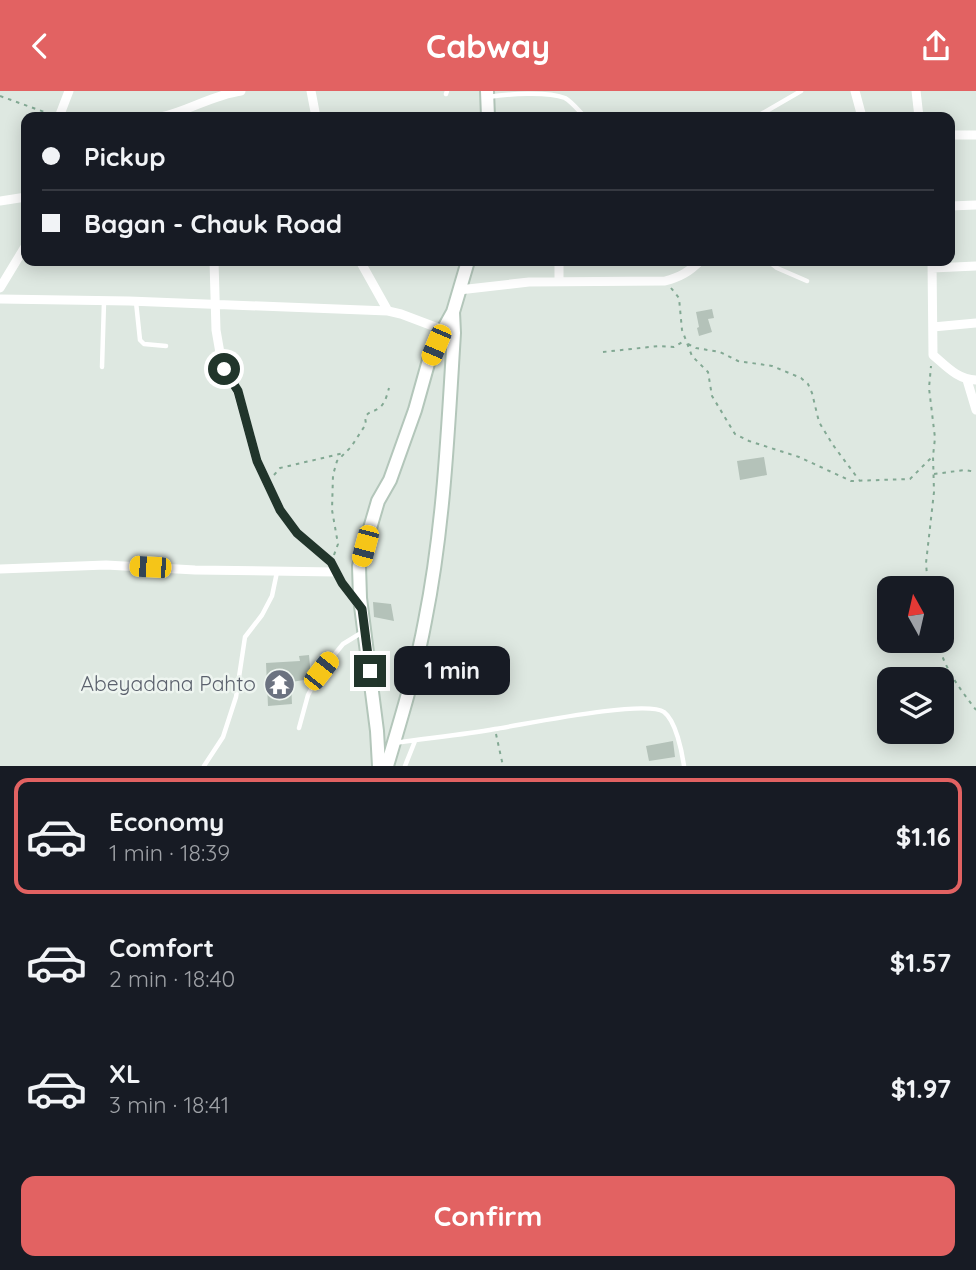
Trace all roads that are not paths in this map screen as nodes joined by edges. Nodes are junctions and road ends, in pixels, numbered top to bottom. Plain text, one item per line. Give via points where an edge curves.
1 (69, 91) edge
2 (241, 91) edge
3 (311, 91) edge
4 (801, 91) edge
5 (855, 91) edge
6 (916, 91) edge
7 (488, 94) edge
8 (61, 112) edge
9 (176, 112) edge
10 (315, 112) edge
11 (488, 112) edge
12 (580, 112) edge
13 (765, 112) edge
14 (861, 112) edge
15 (918, 112) edge
16 (955, 135) edge
17 (976, 135) edge
18 (21, 198) edge
19 (0, 201) edge
20 (976, 205) edge
21 (955, 206) edge
22 (21, 253) edge
23 (955, 265) edge
24 (214, 266) edge
25 (363, 266) edge
26 (466, 266) edge
27 (559, 266) edge
28 (695, 266) edge
29 (774, 266) edge
30 (932, 266) edge
31 (976, 266) edge
32 (807, 281) dead end
33 (559, 282) junction
34 (0, 288) edge
35 (459, 290) junction
36 (0, 299) edge
37 (104, 301) junction
38 (136, 301) junction
39 (215, 305) junction
40 (388, 311) junction
41 (976, 323) edge
42 (933, 327) junction
43 (448, 331) junction
44 (166, 346) dead end
45 (102, 367) dead end
46 (971, 380) edge
47 (976, 410) edge
48 (0, 569) edge
49 (277, 571) junction
50 (335, 572) junction
51 (362, 609) junction
52 (365, 631) junction
53 (299, 728) dead end
54 (415, 740) junction
55 (394, 743) junction
56 (204, 766) edge
57 (379, 766) edge
58 (387, 766) edge
59 (405, 766) edge
60 (684, 766) edge

1 - 8 street
2 - 9 street
3 - 10 street
4 - 13 lane
5 - 14 street
6 - 15 street
7 - 11 main road
7 - 12 lane via 548,94 565,98
16 - 17 street
18 - 19 street
20 - 21 street
22 - 34 street
23 - 31 street
24 - 39 street
25 - 40 street
26 - 35 main road
27 - 33 street
28 - 33 street via 666,281
29 - 32 lane
30 - 42 street
33 - 35 street
35 - 43 main road
36 - 37 street
37 - 38 street
37 - 45 lane
38 - 39 street
38 - 44 lane via 140,340
39 - 40 street
39 - 50 street via 224,369 238,391 257,461 280,510 297,533 331,562
40 - 43 street
41 - 42 street
42 - 46 street via 933,355 952,372
43 - 51 main road via 429,360 415,410 370,526 359,566
43 - 55 main road via 446,461 435,562 411,685
46 - 47 street
48 - 49 street via 106,565
49 - 50 street
49 - 56 lane via 272,596 245,637 236,697 223,737
50 - 51 street
51 - 52 main road
52 - 53 lane via 342,644 321,671
52 - 57 main road
54 - 55 lane
54 - 59 lane
54 - 60 lane via 583,714 656,709 667,714 677,732
55 - 58 main road

